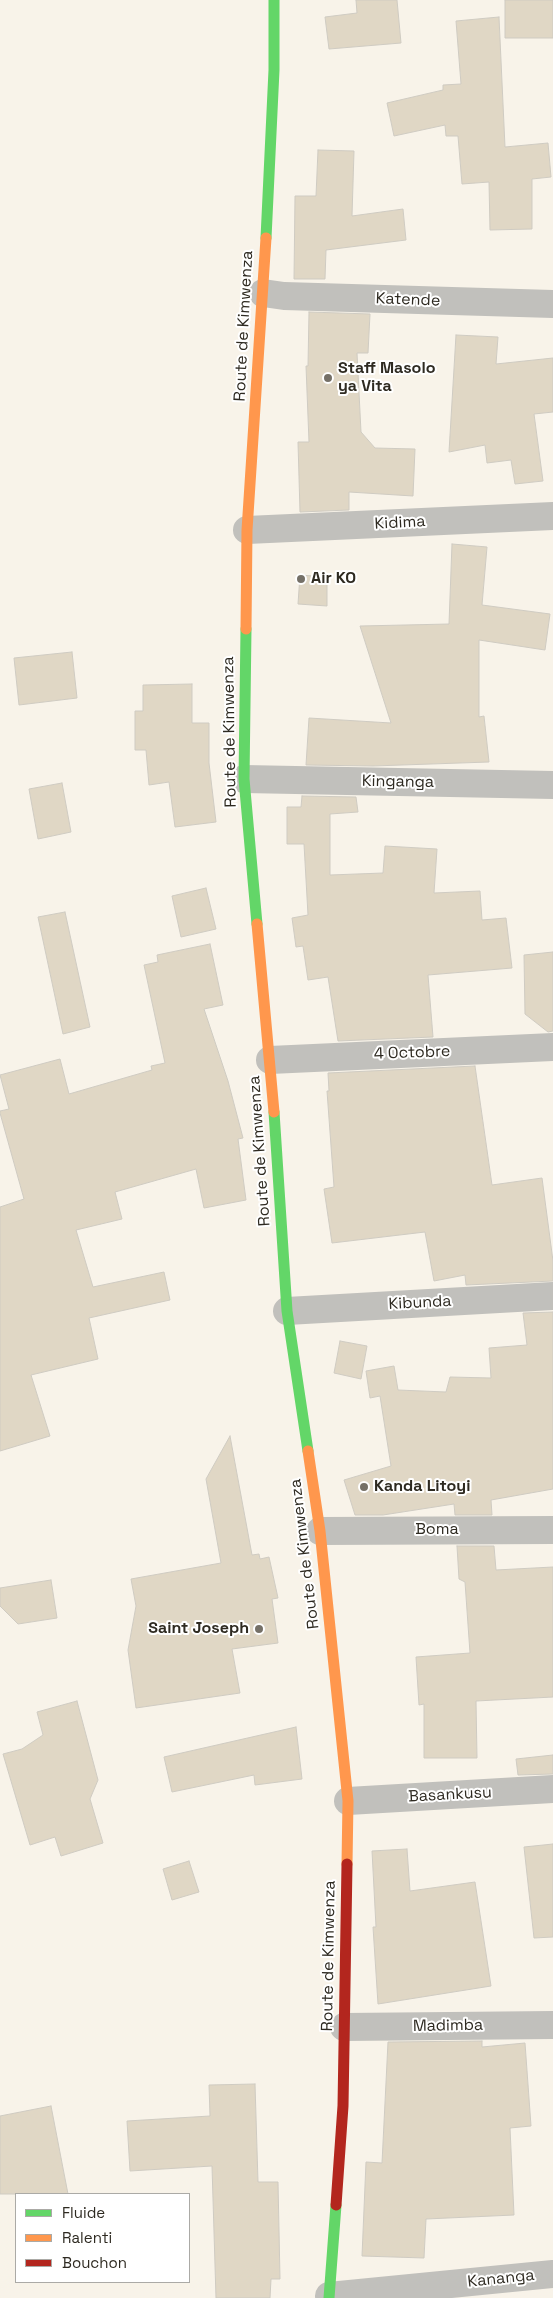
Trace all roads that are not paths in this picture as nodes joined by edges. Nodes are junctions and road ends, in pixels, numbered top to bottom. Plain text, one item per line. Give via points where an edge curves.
1 (274, 0) edge
2 (263, 293) junction
3 (553, 304) edge
4 (553, 516) edge
5 (247, 530) junction
6 (244, 779) junction
7 (553, 785) edge
8 (553, 1047) edge
9 (270, 1060) junction
10 (553, 1296) edge
11 (287, 1311) junction
12 (553, 1530) edge
13 (320, 1531) junction
14 (553, 1790) edge
15 (348, 1802) junction
16 (553, 2025) edge
17 (344, 2027) junction
18 (553, 2274) edge
19 (329, 2297) edge

1 - 2 street, Route de Kimwenza via 274,70
2 - 3 street, Katende
2 - 5 street, Route de Kimwenza
4 - 5 street, Kidima
5 - 6 street, Route de Kimwenza
6 - 7 street, Kinganga
6 - 9 street, Route de Kimwenza
8 - 9 street, 4 Octobre
9 - 11 street, Route de Kimwenza
10 - 11 street, Kibunda
11 - 13 street, Route de Kimwenza
12 - 13 street, Boma
13 - 15 street, Route de Kimwenza
14 - 15 street, Basankusu
15 - 17 street, Route de Kimwenza
16 - 17 street, Madimba
17 - 19 street, Route de Kimwenza via 343,2106
18 - 19 street, Kananga

